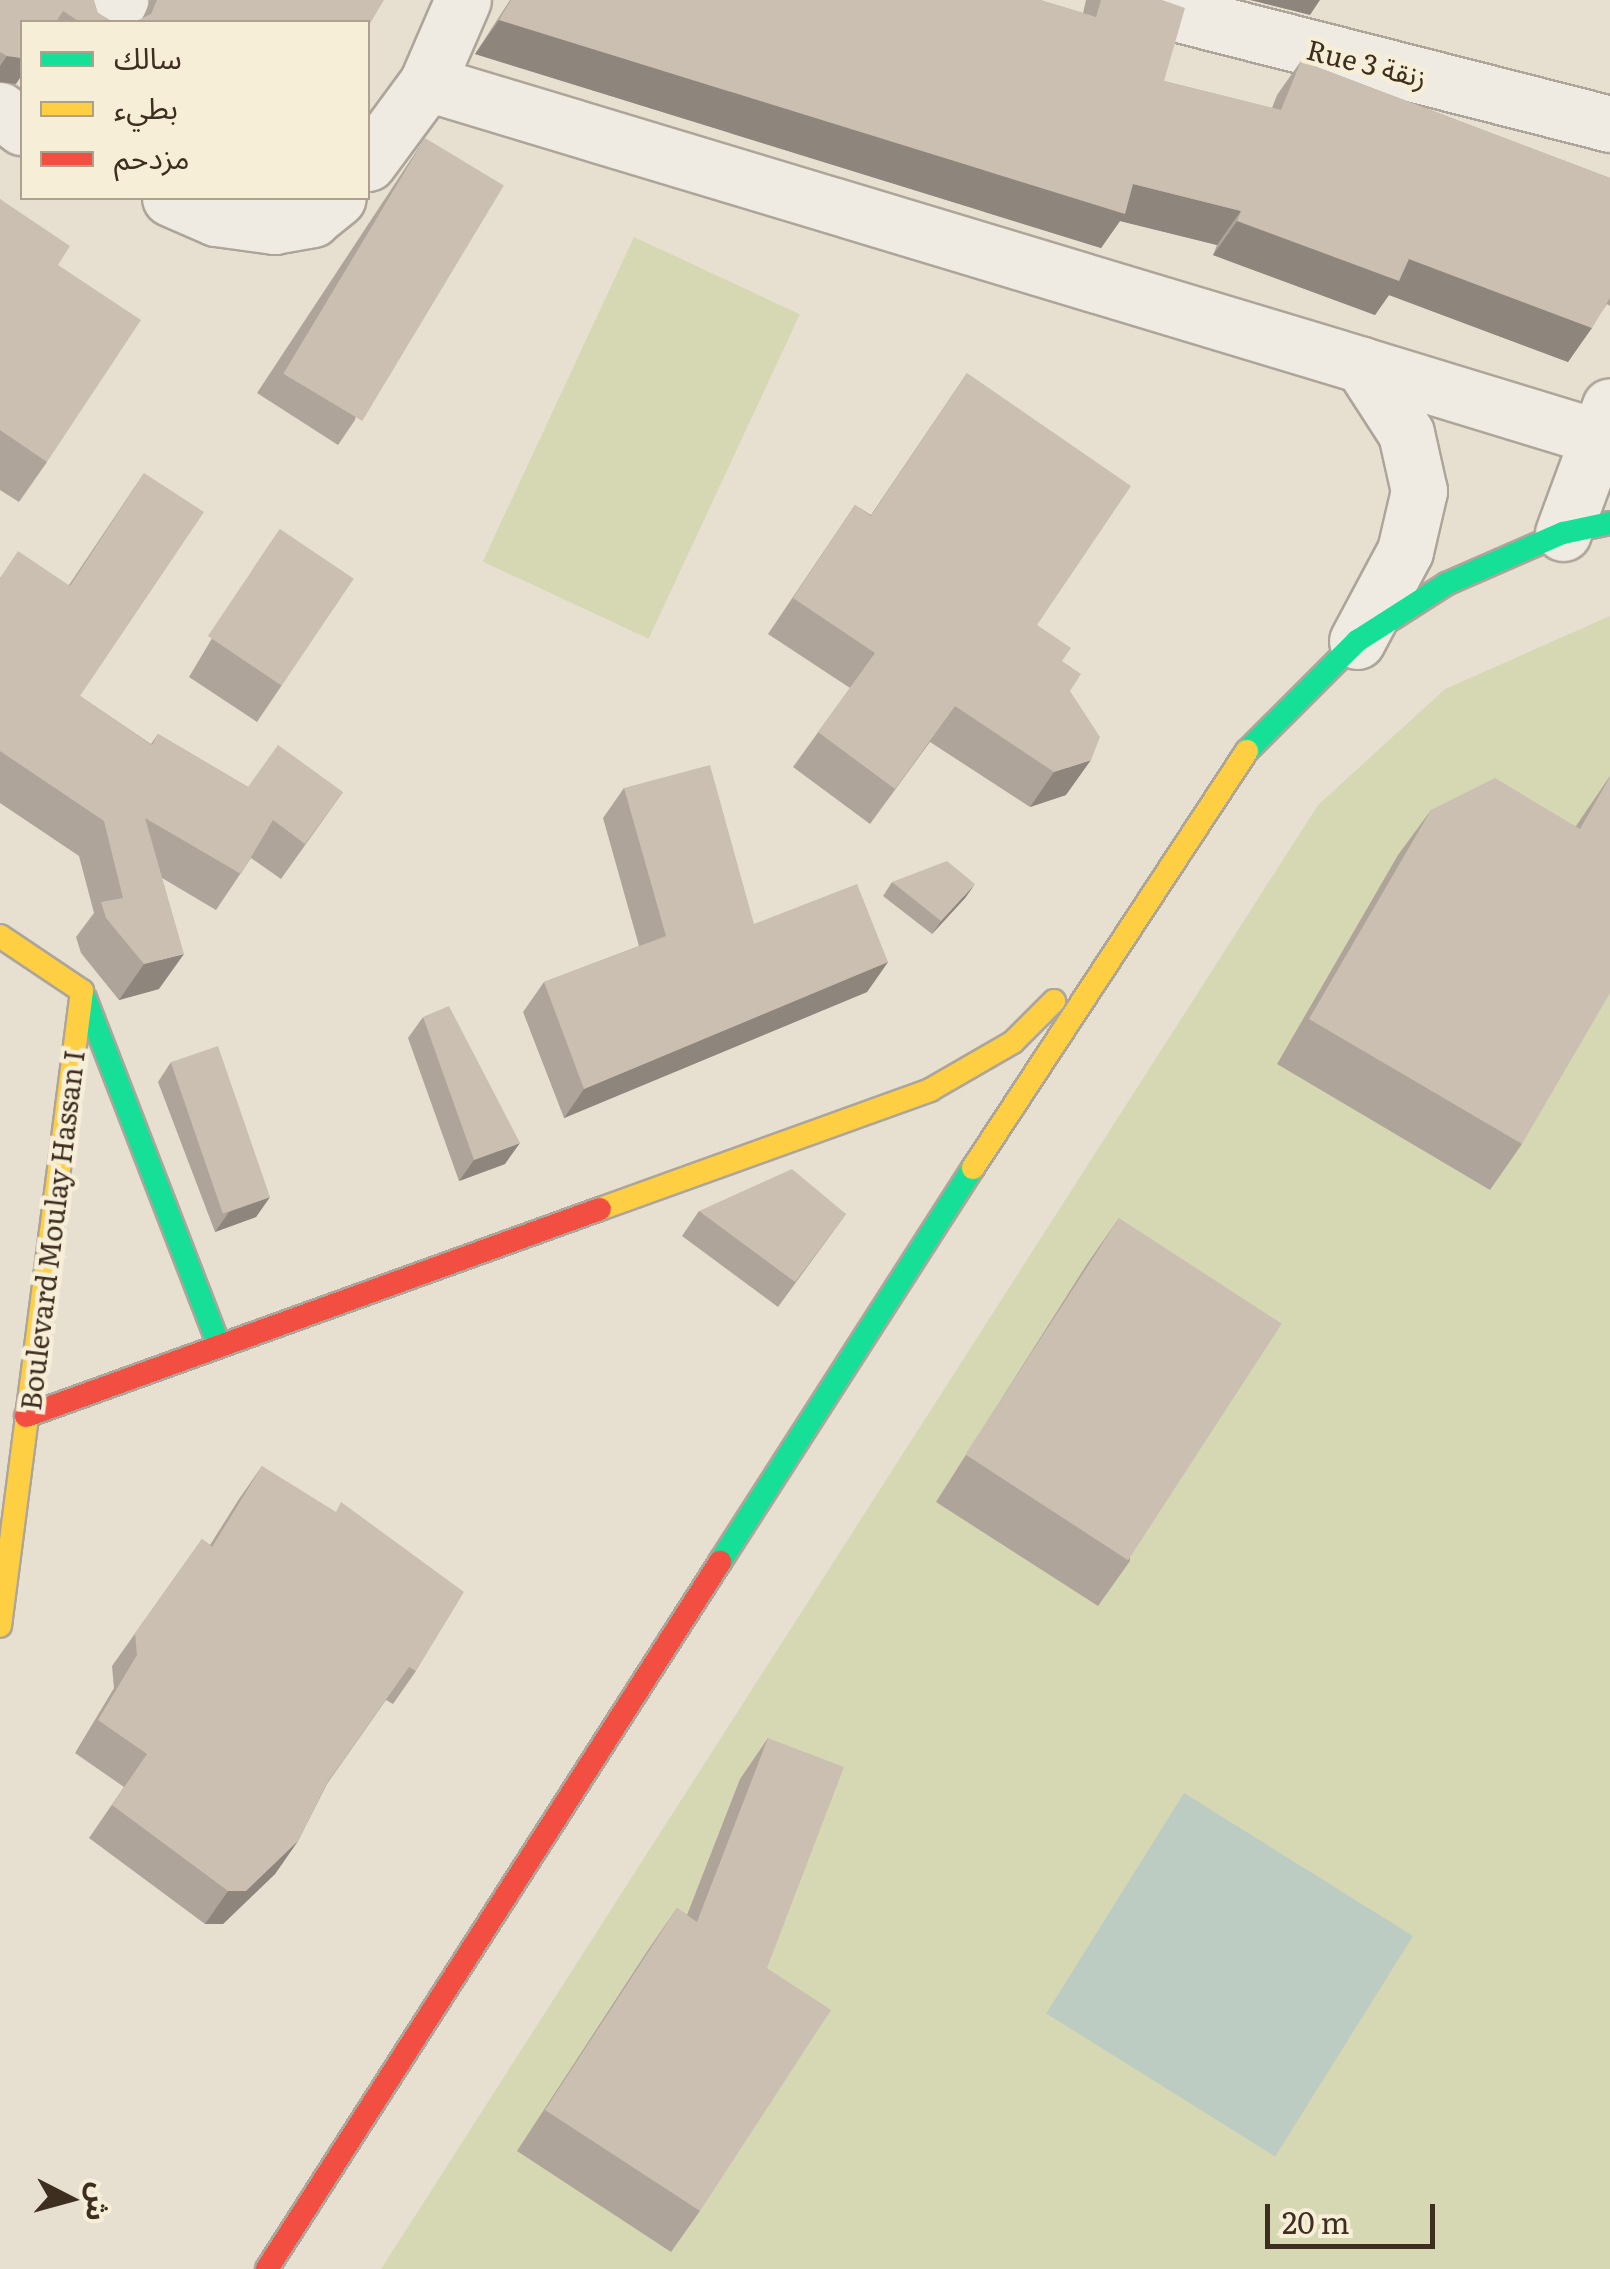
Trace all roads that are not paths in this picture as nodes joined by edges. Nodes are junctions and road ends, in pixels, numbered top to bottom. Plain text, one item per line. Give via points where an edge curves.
1 (463, 0) edge
2 (1124, 0) edge
3 (426, 82) junction
4 (0, 110) edge
5 (1610, 124) edge
6 (20, 125) edge
7 (370, 160) edge
8 (336, 200) edge
9 (193, 208) edge
10 (1362, 365) junction
11 (1605, 427) edge
12 (1587, 528) edge
13 (1357, 641) junction
14 (1119, 935) junction
15 (0, 936) edge
16 (82, 991) junction
17 (220, 1344) junction
18 (26, 1416) junction
19 (0, 1626) edge
20 (267, 2269) edge

1 - 3 street
2 - 5 street, Rue 3 زنقة
3 - 7 street
3 - 10 street
4 - 6 street
8 - 9 street via 312,219 274,226
10 - 11 street
10 - 13 street via 1406,433 1419,492 1405,551
11 - 12 street
12 - 13 street via 1446,584
13 - 14 street via 1278,712
14 - 17 street via 1013,1042 930,1090
14 - 20 street
15 - 16 street
16 - 17 street
16 - 18 street, Boulevard Moulay Hassan I
17 - 18 street
18 - 19 street, Boulevard Moulay Hassan I

